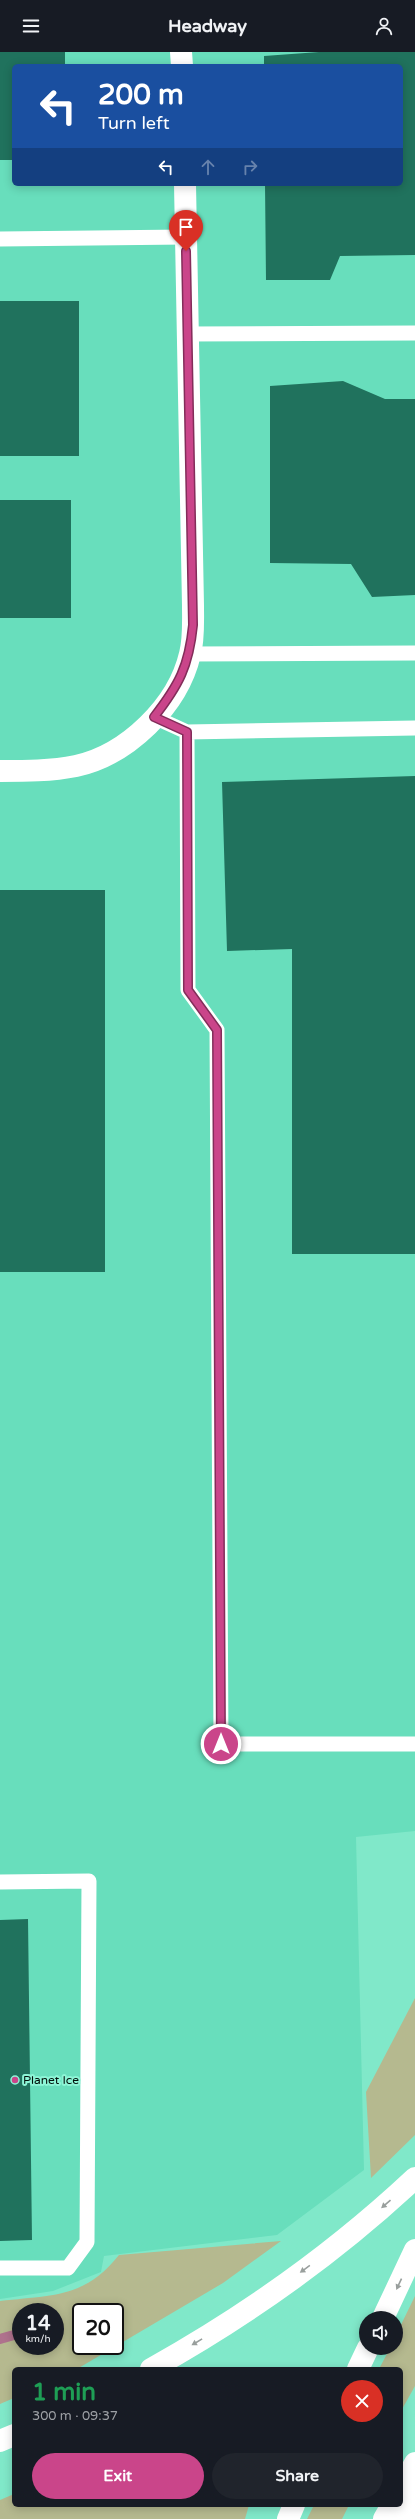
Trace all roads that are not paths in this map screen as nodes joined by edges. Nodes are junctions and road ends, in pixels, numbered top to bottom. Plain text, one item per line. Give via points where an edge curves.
1 (181, 52) edge
2 (182, 64) edge
3 (185, 186) edge
4 (186, 237) junction
5 (0, 239) edge
6 (415, 333) edge
7 (188, 334) junction
8 (415, 653) edge
9 (190, 654) junction
10 (154, 717) junction
11 (415, 728) edge
12 (187, 732) junction
13 (0, 771) edge
14 (415, 1744) edge
15 (0, 1882) edge
16 (415, 2178) edge
17 (415, 2250) edge
18 (0, 2268) edge
19 (386, 2311) edge
20 (365, 2355) edge
21 (154, 2367) edge
22 (359, 2367) edge
23 (12, 2436) edge
24 (0, 2441) edge
25 (415, 2463) edge
26 (403, 2484) edge
27 (415, 2493) edge
28 (293, 2507) edge
29 (391, 2507) edge
30 (288, 2519) edge
31 (384, 2519) edge
32 (405, 2519) edge

1 - 2 main road
3 - 4 main road
4 - 5 lane
4 - 7 main road
6 - 7 lane
7 - 9 main road via 193,606
8 - 9 lane
9 - 10 main road via 170,698
10 - 12 lane
10 - 13 main road via 123,746 102,758 76,766 46,770
11 - 12 lane
12 - 14 lane via 188,990 217,1030 221,1744
15 - 18 lane via 89,1881 87,2242 68,2268
16 -> 21 main road via 336,2246 232,2320
17 -> 19 main road
20 - 22 main road
23 - 24 main road
25 - 26 main road
27 - 32 main road
28 - 30 main road
29 - 31 main road

